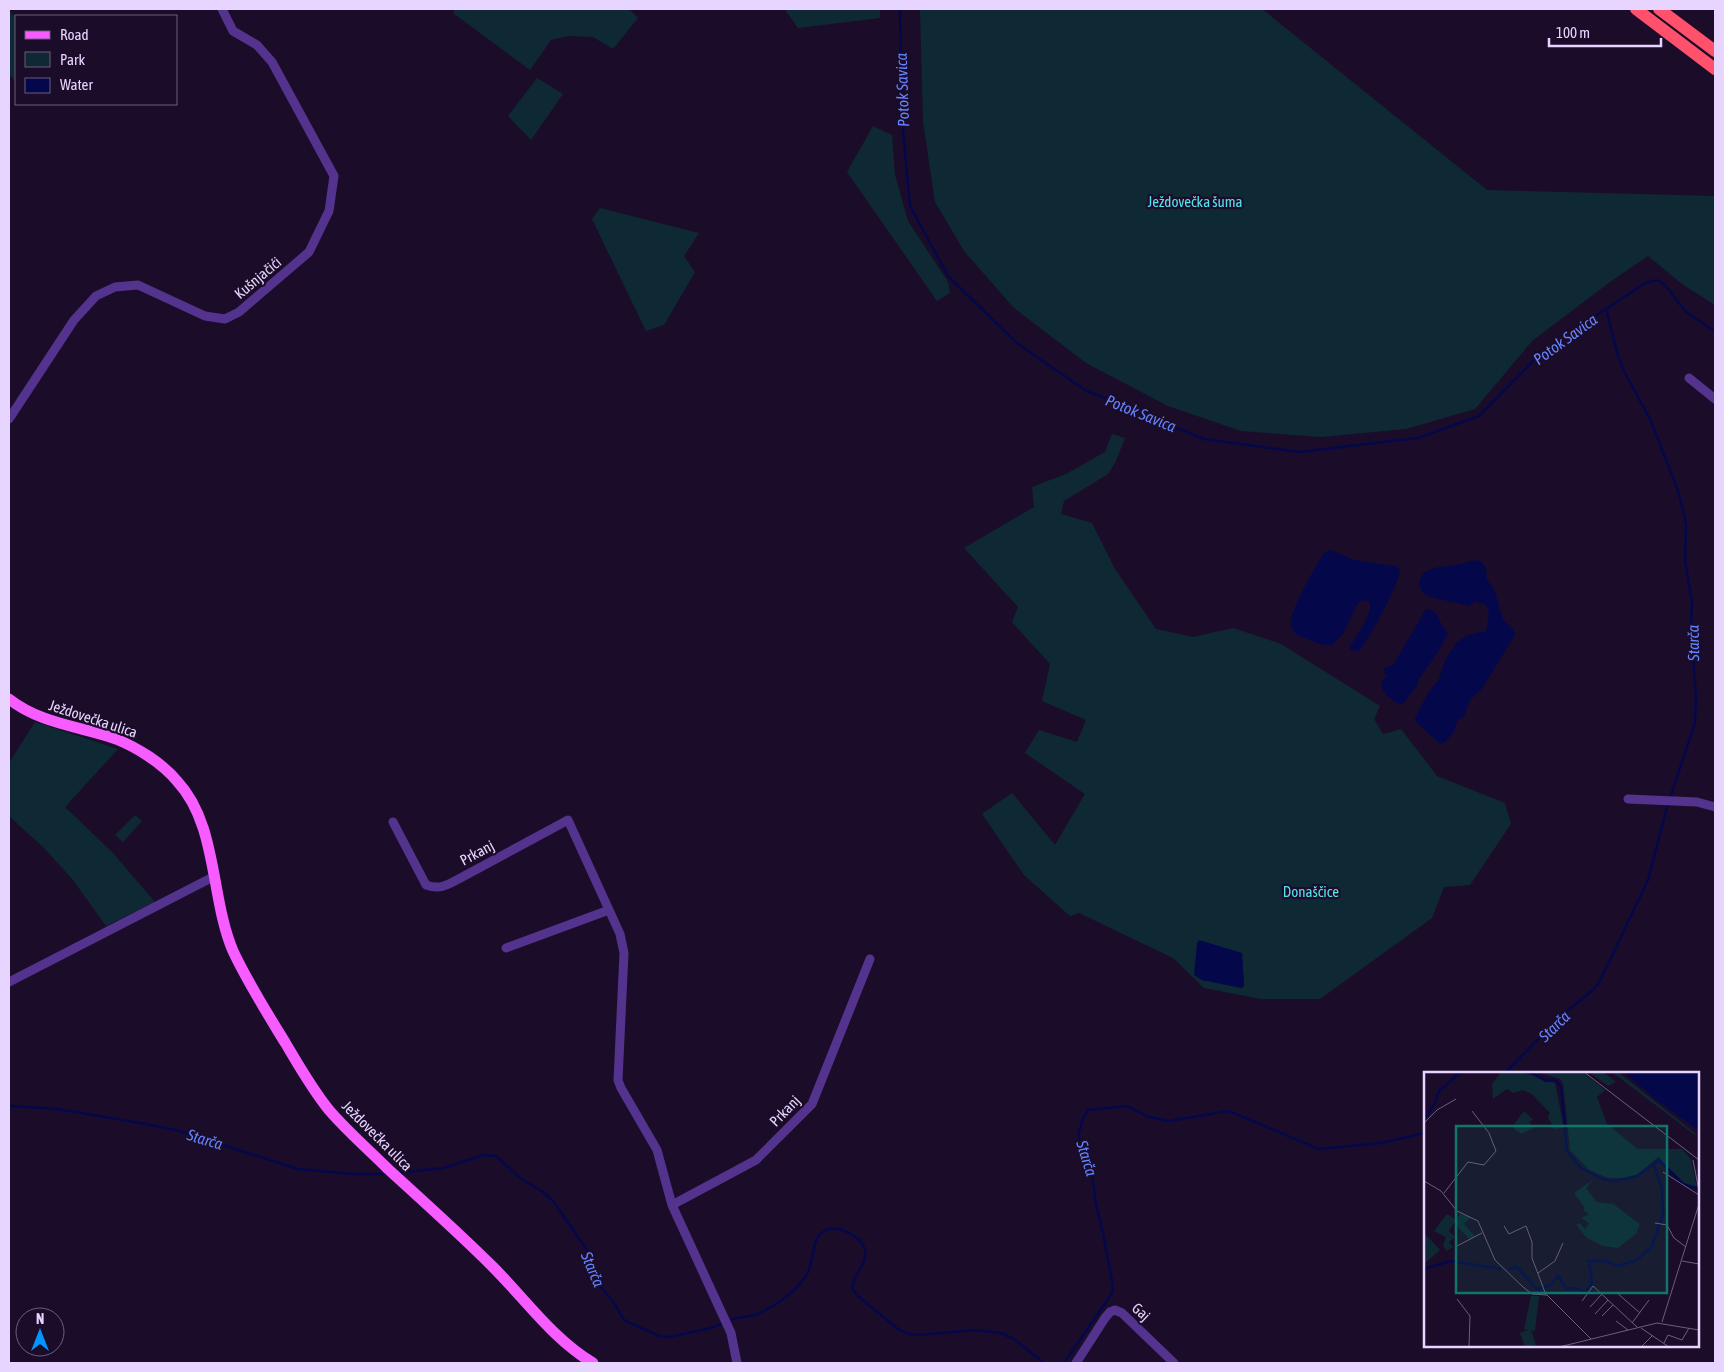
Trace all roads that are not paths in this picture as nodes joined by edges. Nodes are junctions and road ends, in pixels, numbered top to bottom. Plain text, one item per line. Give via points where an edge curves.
1 (222, 9) edge
2 (1636, 9) edge
3 (1659, 9) edge
4 (1715, 51) edge
5 (1715, 69) edge
6 (1689, 378) dead end
7 (1715, 399) edge
8 (9, 419) edge
9 (9, 699) edge
10 (1628, 800) dead end
11 (1715, 807) edge
12 (393, 822) dead end
13 (213, 877) junction
14 (609, 910) junction
15 (506, 948) dead end
16 (870, 959) dead end
17 (9, 982) edge
18 (672, 1205) junction
19 (593, 1363) edge
20 (737, 1363) edge
21 (1076, 1363) edge
22 (1174, 1363) edge

1 - 8 street, Kušnjačići via 233,32 257,45 272,62 334,176 329,211 310,252 239,312 225,319 205,316 138,285 115,287 96,296 74,320
2 - 5 highway
3 - 4 highway
6 - 7 street
9 - 13 main road, Ježdovečka ulica via 39,717 130,745 166,770 178,781 197,812 206,838
10 - 11 street via 1697,802
12 - 14 street, Prkanj via 426,885 440,888 568,820
13 - 17 street
13 - 19 main road, Ježdovečka ulica via 237,959 258,999 319,1096 347,1129 493,1267 544,1323
14 - 15 street
14 - 18 street, Prkanj via 624,953 618,1080 657,1150
16 - 18 street, Prkanj via 812,1104 756,1160
18 - 20 street, Prkanj via 729,1329
21 - 22 street, Gaj via 1105,1318 1115,1310

